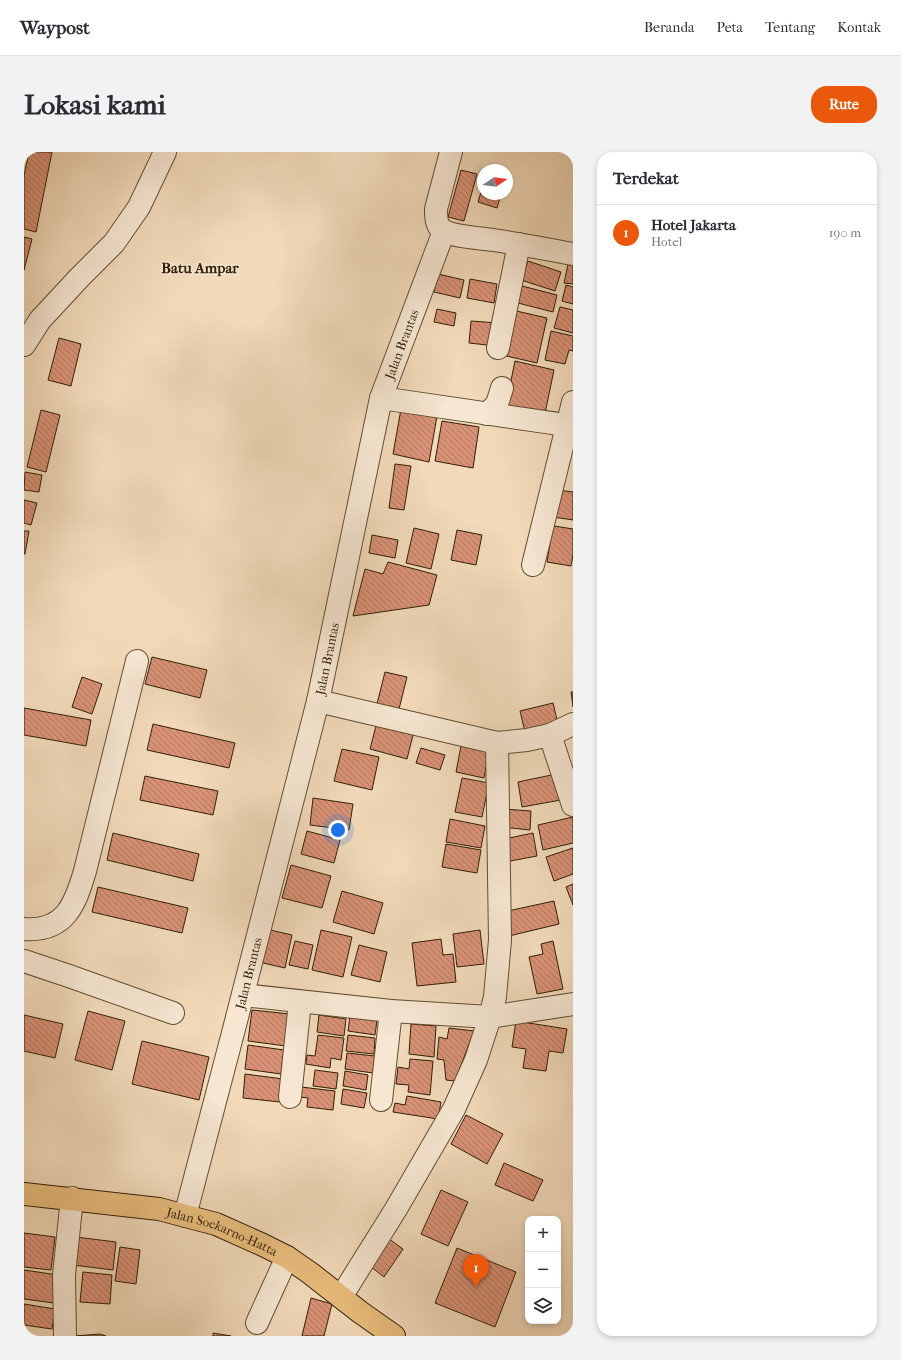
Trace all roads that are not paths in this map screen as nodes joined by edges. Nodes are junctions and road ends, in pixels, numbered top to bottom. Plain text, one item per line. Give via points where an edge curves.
1 (165, 152) edge
2 (451, 152) edge
3 (444, 232) junction
4 (519, 244) junction
5 (573, 254) edge
6 (24, 345) edge
7 (498, 348) dead end
8 (502, 388) dead end
9 (380, 398) junction
10 (573, 402) edge
11 (487, 414) junction
12 (570, 426) edge
13 (533, 566) dead end
14 (137, 661) dead end
15 (318, 701) junction
16 (573, 724) edge
17 (550, 735) junction
18 (497, 743) junction
19 (573, 805) edge
20 (24, 929) edge
21 (24, 961) edge
22 (243, 995) junction
23 (300, 1002) junction
24 (573, 1004) edge
25 (391, 1011) junction
26 (173, 1013) dead end
27 (490, 1017) junction
28 (290, 1097) dead end
29 (381, 1100) dead end
30 (24, 1194) edge
31 (72, 1198) junction
32 (185, 1216) junction
33 (287, 1257) junction
34 (341, 1297) junction
35 (257, 1323) dead end
36 (65, 1336) edge
37 (394, 1336) edge

1 - 6 street via 139,207 114,243 40,320
2 - 3 street via 436,209 439,227
3 - 4 street
3 - 9 street, Jalan Brantas
4 - 5 street
4 - 7 street
8 - 11 street via 497,404
9 - 11 street
9 - 15 street, Jalan Brantas
10 - 12 street
11 - 12 street
12 - 13 street
14 - 20 street via 80,888 72,905 57,922 48,928
15 - 18 street
15 - 22 street, Jalan Brantas
16 - 17 street
17 - 18 street
17 - 19 street
18 - 27 street via 500,940 496,989
21 - 26 street
22 - 23 street
22 - 32 street, Jalan Brantas
23 - 25 street
23 - 28 street
24 - 27 street
25 - 27 street
25 - 29 street
27 - 34 street via 476,1060 454,1109
30 - 31 highway, Jalan Soekarno-Hatta
31 - 32 highway, Jalan Soekarno-Hatta via 158,1209
31 - 36 street via 64,1275
32 - 33 highway, Jalan Soekarno-Hatta via 228,1230
33 - 34 highway, Jalan Soekarno-Hatta
33 - 35 street
34 - 37 highway, Jalan Soekarno-Hatta

